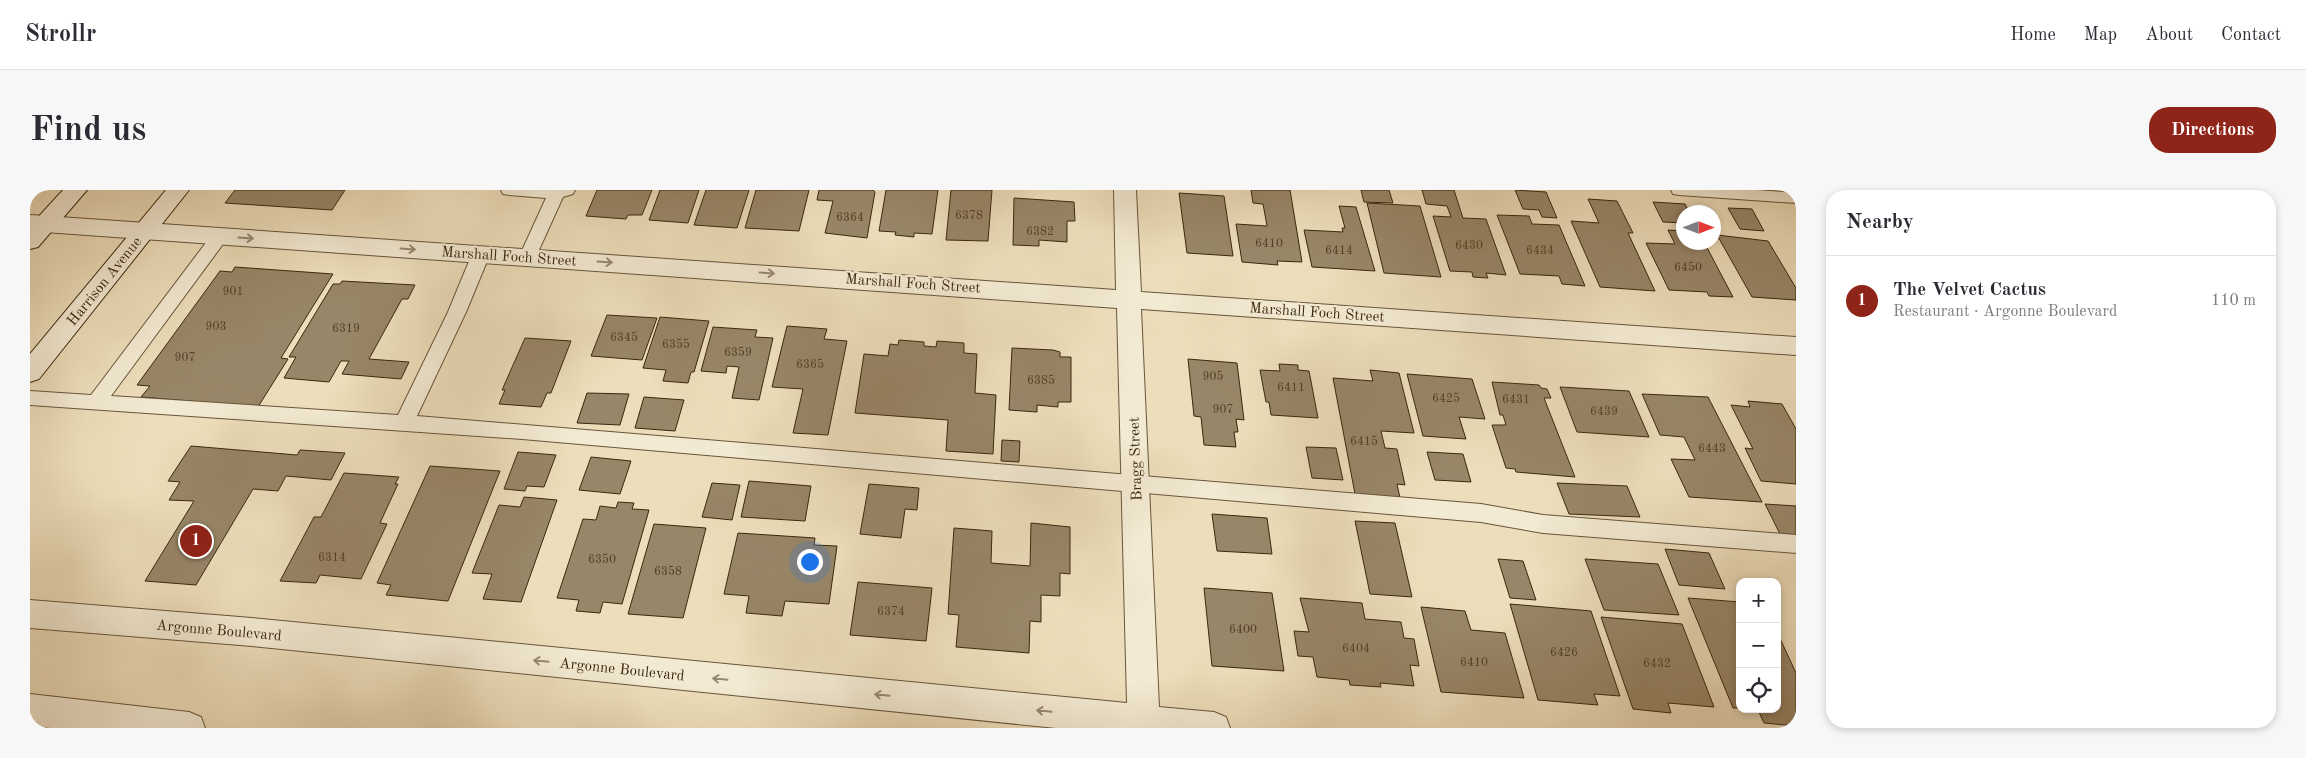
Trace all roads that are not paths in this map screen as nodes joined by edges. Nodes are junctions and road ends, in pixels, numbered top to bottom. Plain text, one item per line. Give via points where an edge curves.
1 (76, 190) edge
2 (178, 190) edge
3 (509, 190) edge
4 (1126, 190) edge
5 (1679, 190) edge
6 (562, 192) edge
7 (1796, 198) edge
8 (38, 223) edge
9 (145, 231) junction
10 (220, 236) junction
11 (30, 241) edge
12 (481, 254) junction
13 (528, 257) junction
14 (1129, 298) junction
15 (1796, 346) edge
16 (30, 372) edge
17 (30, 398) edge
18 (96, 402) junction
19 (404, 423) junction
20 (1136, 485) junction
21 (1796, 544) edge
22 (30, 614) edge
23 (30, 710) edge
24 (1144, 725) edge
25 (189, 728) edge
26 (1214, 728) edge

1 - 8 street
2 - 9 street, Harrison Avenue
3 - 6 lane
4 - 14 street, Bragg Street
5 - 7 lane
6 - 13 lane
8 - 9 street, Marshall Foch Street
8 - 11 street
9 - 10 street, Marshall Foch Street
9 - 16 street, Harrison Avenue
10 -> 12 street, Marshall Foch Street
10 - 18 lane
12 - 13 street, Marshall Foch Street
12 - 19 lane
13 -> 14 street, Marshall Foch Street
14 - 15 street, Marshall Foch Street
14 - 20 street, Bragg Street
17 - 18 lane
18 - 19 lane
19 - 20 lane via 522,430
20 - 21 lane via 1481,513 1543,524
20 - 24 street, Bragg Street
24 -> 22 street, Argonne Boulevard via 252,632
23 - 25 street
24 - 26 street, Argonne Boulevard

